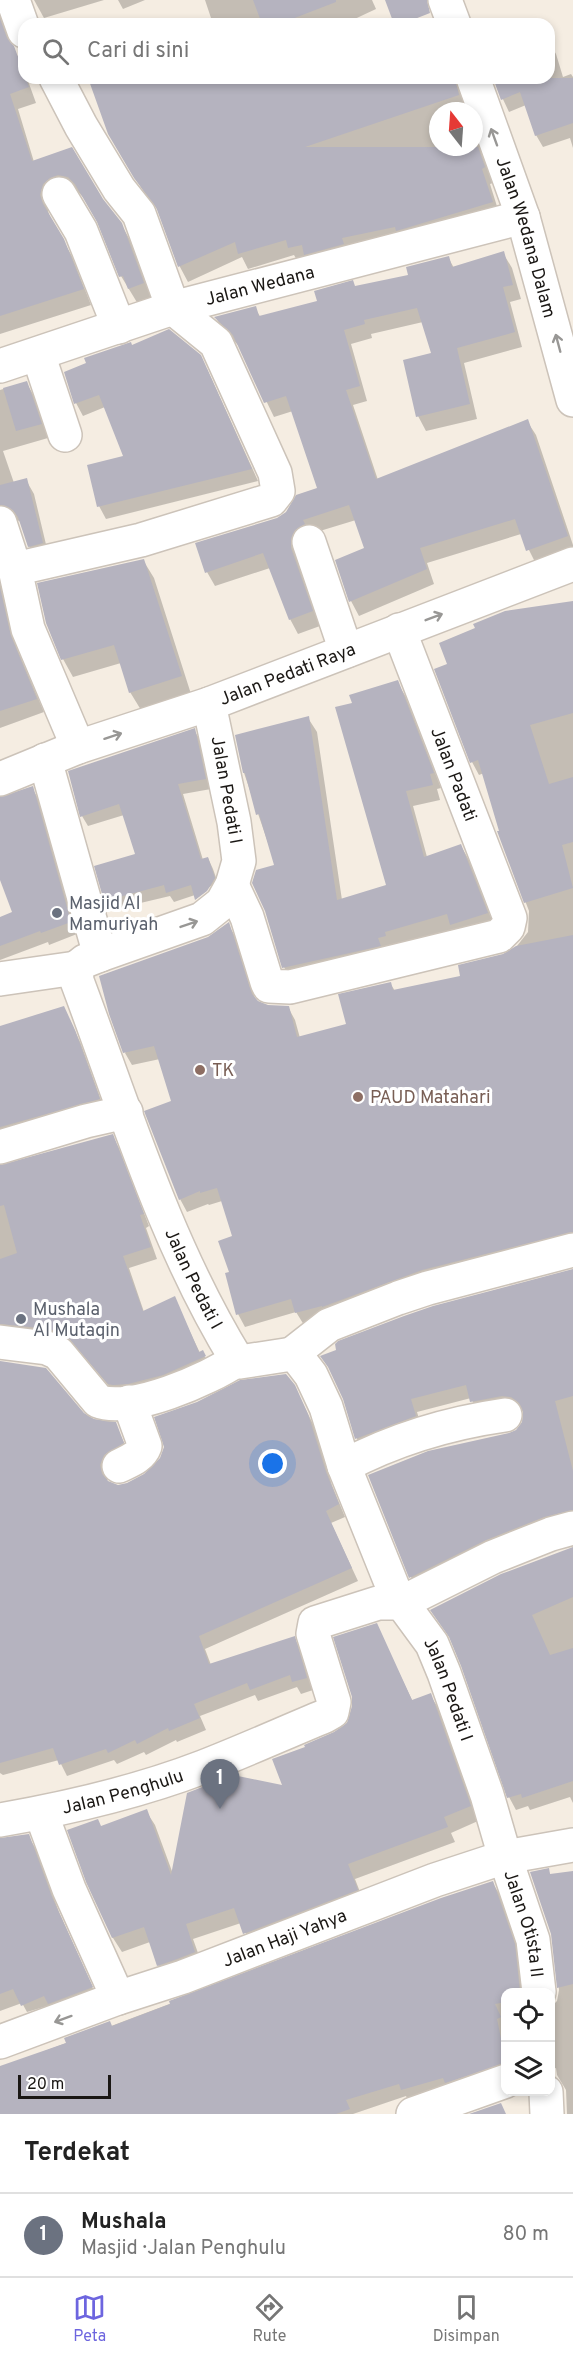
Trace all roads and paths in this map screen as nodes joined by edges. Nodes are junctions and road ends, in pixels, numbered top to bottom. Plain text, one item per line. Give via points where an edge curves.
1 (13, 0) edge
2 (445, 0) edge
3 (19, 18) edge
4 (452, 18) edge
5 (59, 84) edge
6 (475, 84) edge
7 (59, 194) dead end
8 (523, 217) junction
9 (173, 308) junction
10 (119, 327) junction
11 (38, 354) junction
12 (0, 366) edge
13 (573, 400) edge
14 (65, 435) dead end
15 (0, 523) edge
16 (309, 542) dead end
17 (573, 564) edge
18 (15, 569) junction
19 (399, 630) junction
20 (346, 651) junction
21 (209, 704) junction
22 (78, 747) junction
23 (45, 760) junction
24 (0, 779) edge
25 (232, 885) junction
26 (88, 962) junction
27 (0, 979) edge
28 (126, 1112) junction
29 (0, 1147) edge
30 (573, 1250) edge
31 (0, 1342) edge
32 (292, 1354) junction
33 (237, 1360) junction
34 (129, 1402) junction
35 (505, 1415) dead end
36 (119, 1466) dead end
37 (344, 1466) junction
38 (573, 1528) edge
39 (401, 1603) junction
40 (41, 1813) junction
41 (0, 1820) edge
42 (573, 1845) edge
43 (505, 1857) junction
44 (539, 1988) edge
45 (118, 1998) junction
46 (0, 2042) edge
47 (501, 2083) edge
48 (546, 2096) edge
49 (414, 2114) edge
50 (547, 2114) edge

1 - 3 street
2 - 4 street
5 - 9 street via 114,180 139,214
8 -> 6 street, Jalan Wedana Dalam
7 - 10 street via 81,231
8 - 9 street, Jalan Wedana
13 -> 8 street, Jalan Wedana Dalam
9 - 10 street, Jalan Wedana
9 - 18 street via 216,343 275,473 278,491 271,500 192,526
10 - 11 street, Jalan Wedana
11 - 12 street, Jalan Wedana
11 - 14 street
15 - 18 street
16 - 20 street
19 -> 17 street, Jalan Pedati Raya
18 - 22 street via 28,629
19 - 20 street, Jalan Pedati Raya
19 - 25 street, Jalan Padati via 510,918 508,927 499,936 275,988 267,982
20 - 21 street, Jalan Pedati Raya
22 -> 21 street, Jalan Pedati Raya
21 - 25 street, Jalan Pedati I via 239,861
22 - 23 street, Jalan Pedati Raya
23 - 24 street, Jalan Pedati Raya
23 - 26 street
26 -> 25 street, Jalan Pedati I via 202,919 222,903
26 - 27 street
26 - 28 street, Jalan Pedati I via 77,981
28 - 29 street
28 - 33 street, Jalan Pedati I via 180,1255
30 - 32 street via 398,1298 329,1325
31 - 34 street via 58,1353 98,1401 107,1405
32 - 33 street
32 - 37 street, Jalan Pedati I via 311,1375 326,1407
33 - 34 street via 161,1396
34 - 36 street via 145,1446 134,1459
35 - 37 street via 409,1437
37 - 39 street, Jalan Pedati I
38 - 39 street, Jalan Penghulu via 493,1557
39 - 40 street, Jalan Penghulu via 378,1603 313,1625 333,1696 332,1712 201,1768
39 - 43 street, Jalan Pedati I via 432,1644 444,1673
40 - 41 street, Jalan Penghulu
40 - 45 street via 69,1889
42 - 43 street, Jalan Haji Yahya
43 - 44 street, Jalan Otista II via 533,1940
43 - 45 street, Jalan Haji Yahya
45 -> 46 street, Jalan Haji Yahya
47 - 49 street
48 - 50 street

